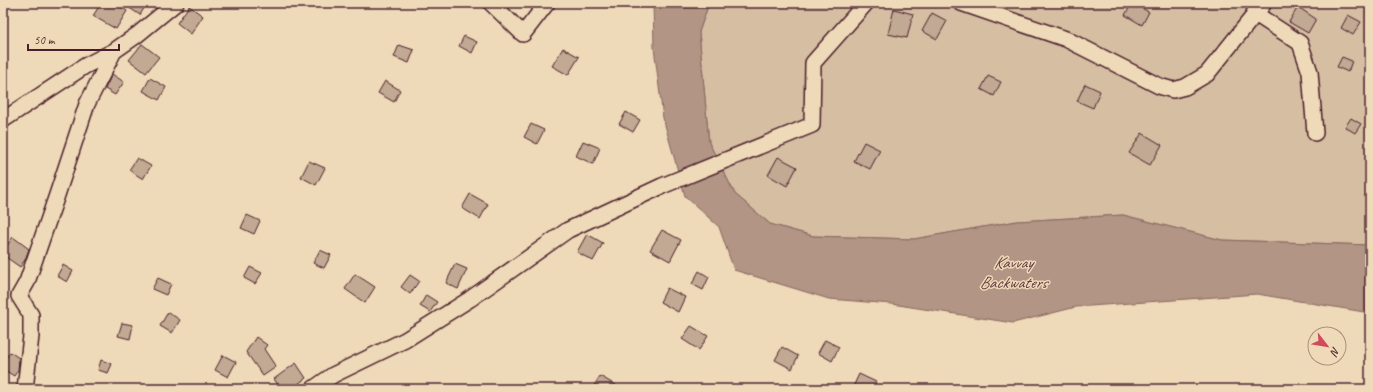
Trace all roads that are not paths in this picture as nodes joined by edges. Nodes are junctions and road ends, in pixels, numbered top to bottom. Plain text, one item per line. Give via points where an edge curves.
1 (176, 3) edge
2 (491, 3) edge
3 (547, 3) edge
4 (866, 3) edge
5 (961, 3) edge
6 (1259, 8) edge
7 (114, 51) junction
8 (3, 120) edge
9 (1315, 132) dead end
10 (25, 389) edge
11 (313, 389) edge

1 - 7 street
2 - 3 street via 523,34
4 - 11 street via 813,63 812,125 662,186 568,230 438,320 405,340 333,375
5 - 6 street via 1066,39 1159,86 1173,90 1185,87 1207,74
6 - 9 street via 1300,43 1310,72
7 - 8 street via 85,66
7 - 10 street via 87,104 27,282 19,296 31,315

